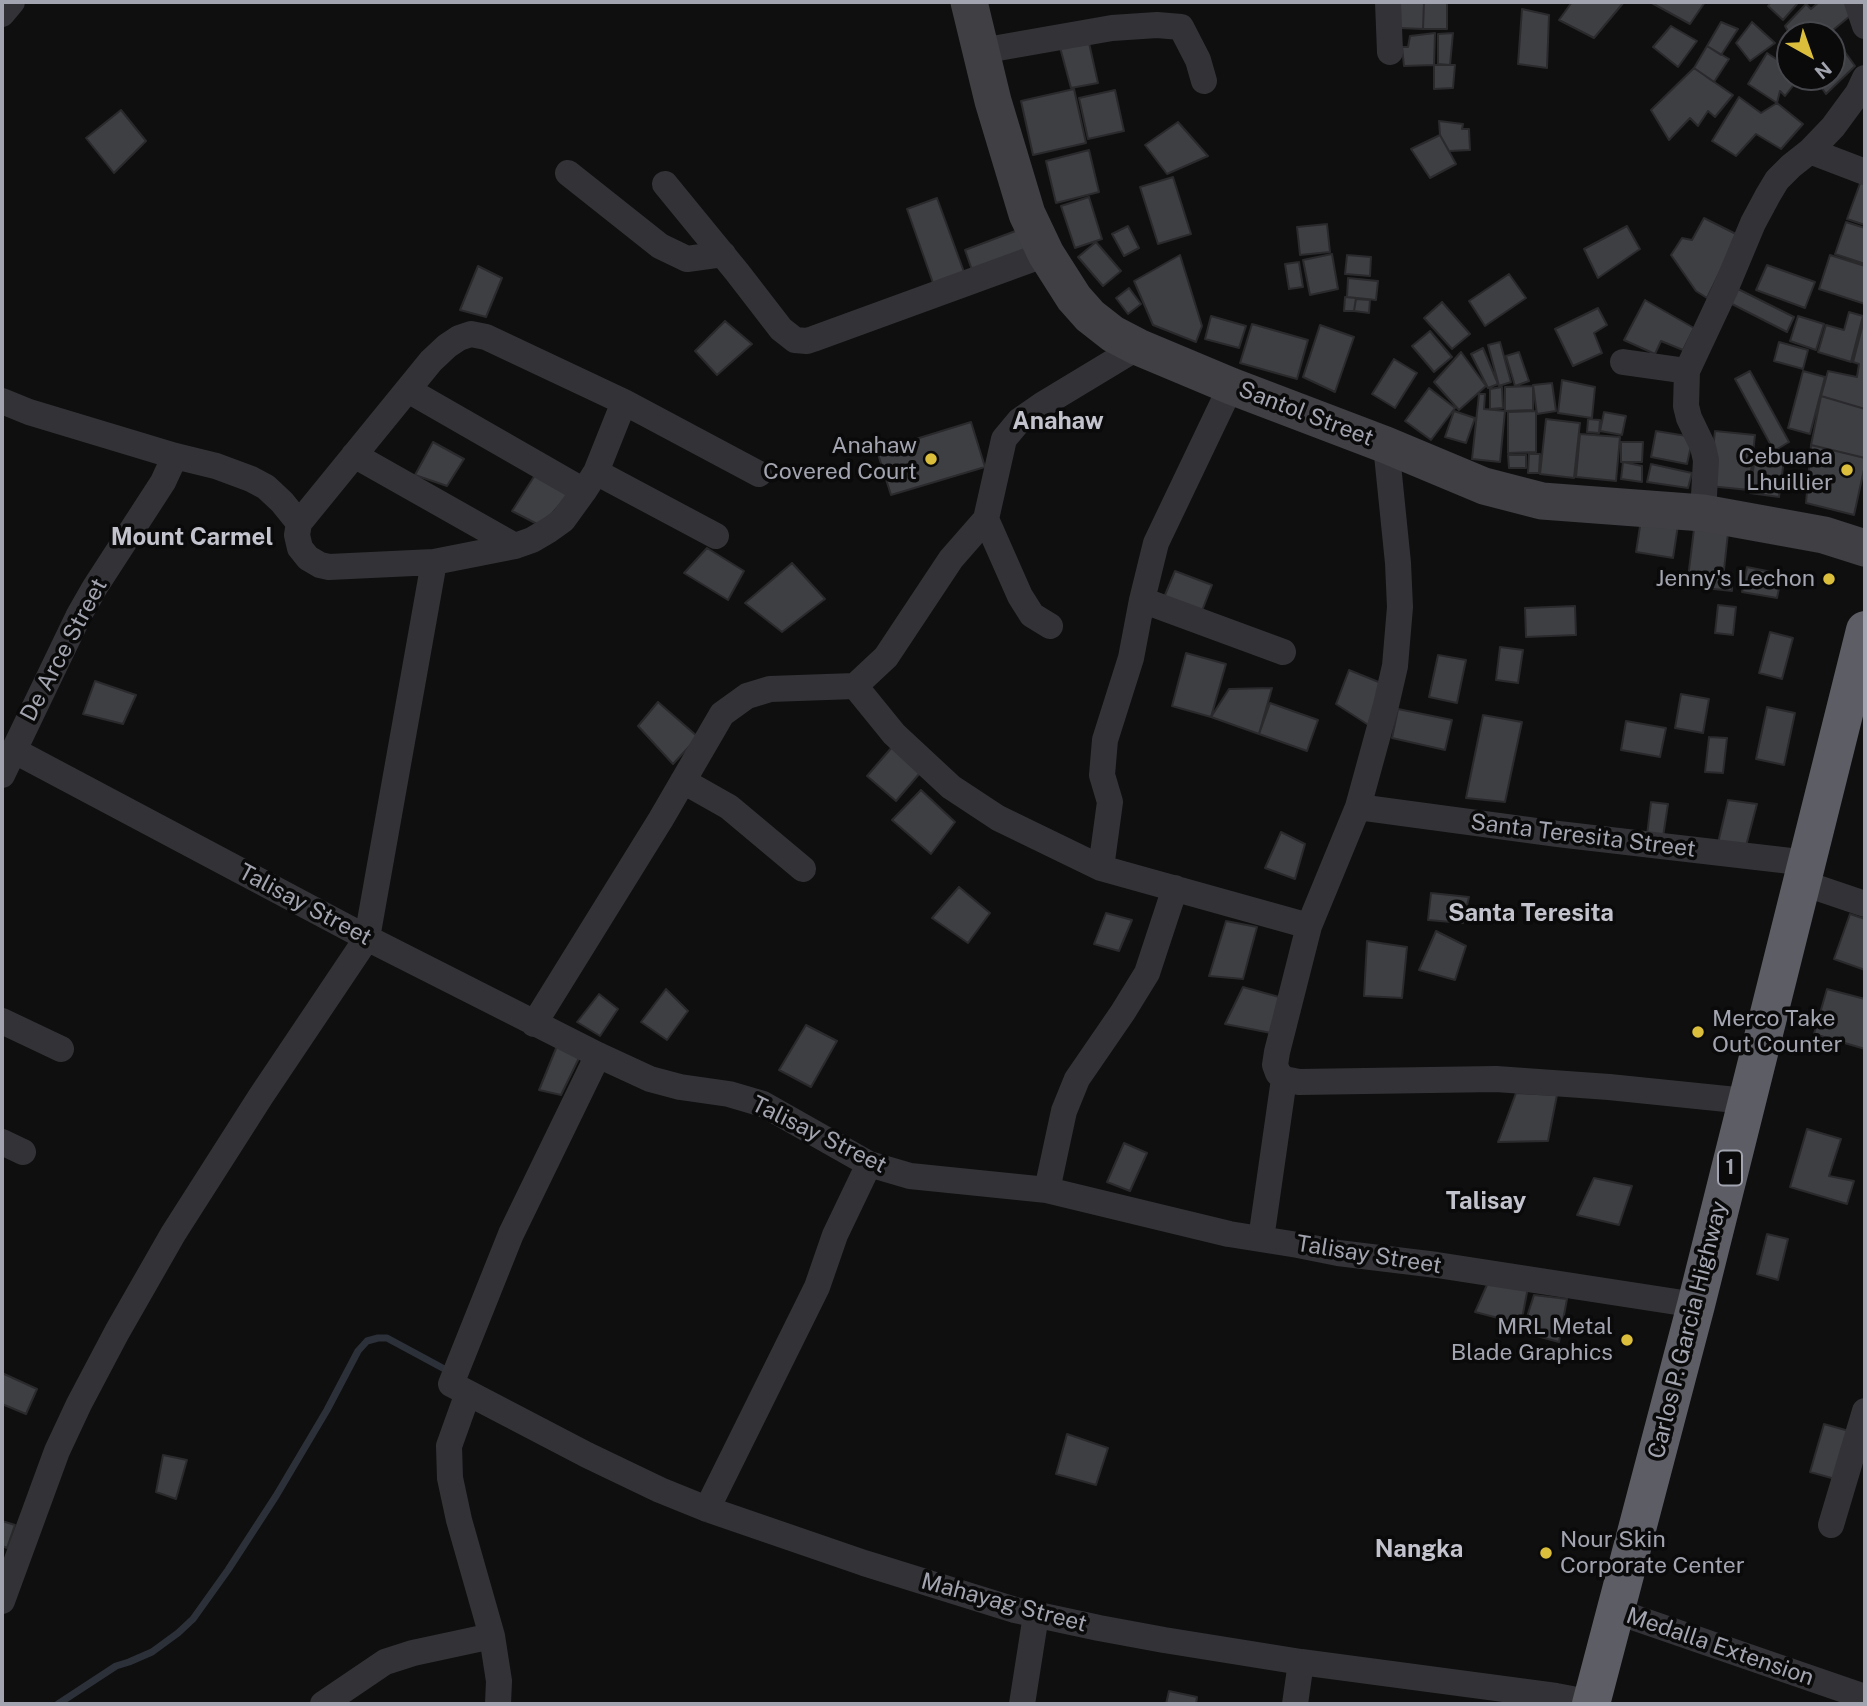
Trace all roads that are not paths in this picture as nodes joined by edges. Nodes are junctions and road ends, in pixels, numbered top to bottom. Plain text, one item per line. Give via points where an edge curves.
1 (12, 2) edge
2 (969, 2) edge
3 (1388, 2) edge
4 (1857, 2) edge
5 (2, 14) edge
6 (1865, 26) edge
7 (981, 51) junction
8 (1390, 52) dead end
9 (1865, 78) edge
10 (1204, 82) dead end
11 (1810, 151) junction
12 (1865, 172) edge
13 (568, 173) dead end
14 (665, 184) dead end
15 (723, 254) junction
16 (1046, 254) junction
17 (1138, 347) junction
18 (1623, 362) dead end
19 (1687, 371) junction
20 (1231, 386) junction
21 (408, 390) junction
22 (2, 401) edge
23 (624, 402) junction
24 (1386, 445) junction
25 (354, 455) junction
26 (176, 456) junction
27 (759, 474) dead end
28 (590, 481) junction
29 (1703, 513) junction
30 (986, 519) junction
31 (299, 523) junction
32 (716, 536) dead end
33 (515, 546) junction
34 (1865, 548) edge
35 (434, 562) junction
36 (1142, 600) junction
37 (1050, 626) dead end
38 (1865, 630) edge
39 (1283, 652) dead end
40 (855, 686) junction
41 (13, 750) junction
42 (2, 775) edge
43 (683, 781) junction
44 (1358, 807) junction
45 (1101, 868) junction
46 (803, 869) dead end
47 (1805, 873) junction
48 (1175, 888) junction
49 (1865, 904) edge
50 (1309, 926) junction
51 (368, 938) junction
52 (2, 1021) edge
53 (534, 1024) junction
54 (61, 1049) dead end
55 (598, 1055) junction
56 (1284, 1079) junction
57 (1746, 1101) junction
58 (869, 1164) junction
59 (1046, 1190) junction
60 (1261, 1239) junction
61 (1696, 1305) junction
62 (459, 1388) junction
63 (1865, 1411) edge
64 (707, 1509) junction
65 (1831, 1525) dead end
66 (2, 1601) edge
67 (1615, 1611) junction
68 (1036, 1615) junction
69 (492, 1636) junction
70 (1301, 1662) junction
71 (1865, 1697) edge
72 (323, 1704) edge
73 (498, 1704) edge
74 (1022, 1704) edge
75 (1295, 1704) edge
76 (1593, 1704) edge

1 - 5 street
2 - 7 main road, Santol Street
3 - 8 street
4 - 6 street
7 - 10 street via 1112,28 1181,27
7 - 16 main road, Santol Street via 1015,177
9 - 11 street via 1833,127
11 - 12 street
11 - 19 street via 1777,180 1768,195
13 - 15 street via 660,246 687,259
14 - 15 street
15 - 16 street via 780,329 795,340 807,341
16 - 17 main road, Santol Street via 1090,316
17 - 20 main road, Santol Street
17 - 30 street via 1019,421 1004,439
18 - 19 street
19 - 29 street via 1686,406 1706,460
20 - 24 main road, Santol Street
20 - 36 street via 1156,543
21 - 23 street via 447,346 471,334
21 - 25 street
21 - 28 street
22 - 26 street
23 - 27 street
23 - 28 street
24 - 29 main road, Santol Street via 1485,486 1542,501
24 - 44 street via 1398,563 1398,634 1386,705
25 - 31 street
25 - 33 street
26 - 31 street via 216,466 266,487
26 - 41 street, De Arce Street via 79,615
28 - 32 street
28 - 33 street via 563,520
29 - 34 main road, Santol Street
30 - 37 street via 1020,596 1032,615
30 - 40 street via 951,559 886,657
31 - 35 street via 300,548 320,565
33 - 35 street
35 - 51 street
36 - 39 street
36 - 45 street via 1131,658 1105,740 1102,775 1110,802
38 - 47 highway, Carlos P. Garcia Highway / 1
40 - 43 street via 770,689 747,696 722,714
40 - 45 street via 894,734 951,787 998,818
41 - 42 street, De Arce Street
41 - 51 street, Talisay Street
43 - 46 street via 729,807
43 - 53 street
44 - 47 street, Santa Teresita Street
44 - 50 street
45 - 48 street
47 - 49 street, Santa Teresita Street
47 - 57 highway, Carlos P. Garcia Highway / 1
48 - 50 street
48 - 59 street via 1147,973 1068,1100
50 - 56 street via 1277,1052 1276,1070
51 - 53 street, Talisay Street
51 - 66 street via 261,1096 117,1332 57,1451
52 - 54 street
53 - 55 street, Talisay Street
55 - 58 street, Talisay Street via 650,1079 762,1104
55 - 62 street via 512,1234
56 - 57 street via 1496,1079
56 - 60 street
57 - 61 highway, Carlos P. Garcia Highway / 1
58 - 59 street, Talisay Street via 910,1176
58 - 64 street via 835,1235 817,1287
59 - 60 street, Talisay Street
60 - 61 street, Talisay Street
61 - 67 highway, Carlos P. Garcia Highway / 1
62 - 64 street, Mahayag Street via 587,1455
62 - 69 street via 449,1447 450,1478
63 - 65 street
64 - 68 street, Mahayag Street
67 - 71 street, Medalla Extension
67 - 76 highway, Carlos P. Garcia Highway / 1
68 - 70 street, Mahayag Street
68 - 74 street
69 - 72 street via 385,1662
69 - 73 street
70 - 75 street
70 - 76 street, Mahayag Street

